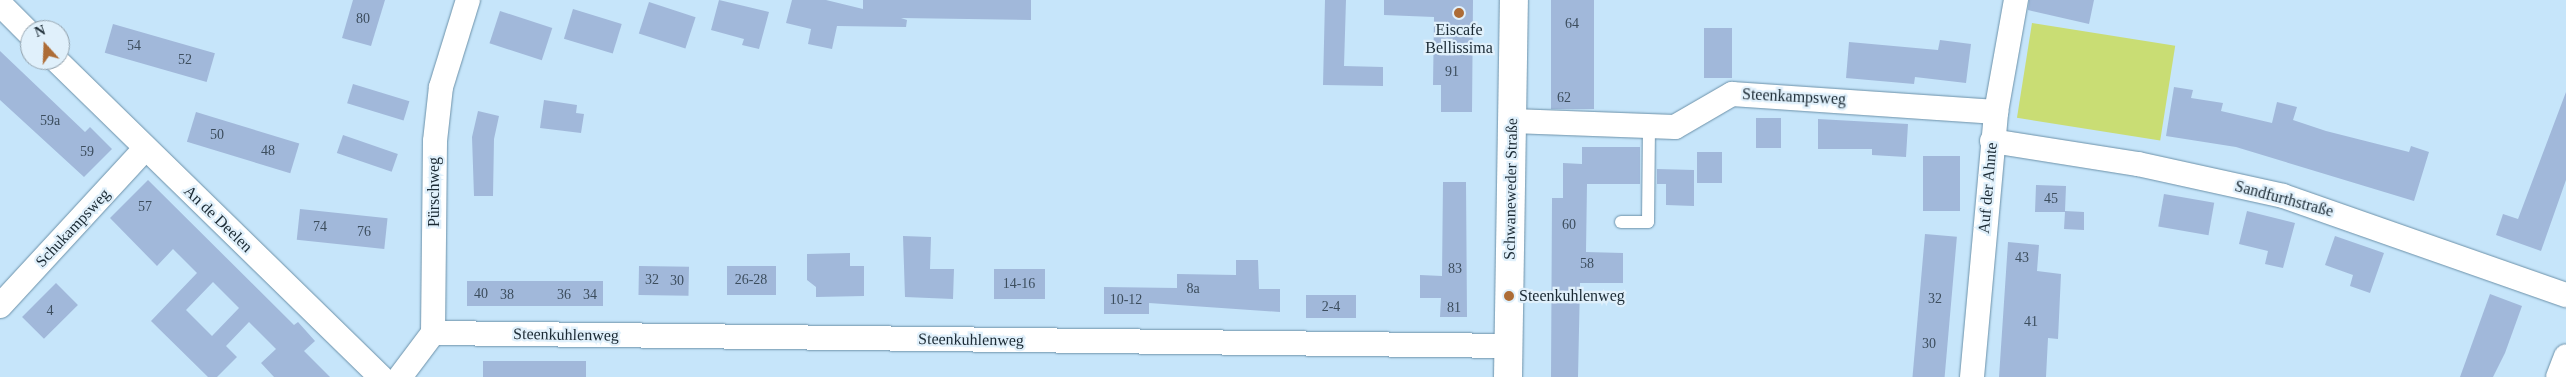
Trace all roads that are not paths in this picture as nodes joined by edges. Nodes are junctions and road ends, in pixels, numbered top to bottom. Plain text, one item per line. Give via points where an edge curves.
1 (468, 0) edge
2 (1514, 0) edge
3 (2016, 0) edge
4 (0, 4) edge
5 (20, 24) edge
6 (66, 70) edge
7 (1996, 112) junction
8 (1512, 121) junction
9 (1649, 130) junction
10 (1992, 141) junction
11 (145, 149) junction
12 (1621, 222) dead end
13 (2566, 295) edge
14 (0, 306) edge
15 (433, 333) junction
16 (1508, 346) junction
17 (2566, 356) edge
18 (381, 377) edge
19 (400, 377) edge
20 (1508, 377) edge
21 (1972, 377) edge
22 (2558, 377) edge

1 - 15 street, Pürschweg via 452,42 434,141
2 - 8 main road, Schwaneweder Straße
3 - 7 street, Auf der Ahnte
4 - 5 street
6 - 11 street, An de Deelen
7 - 9 street, Steenkampsweg via 1732,94 1675,127
7 - 10 street, Auf der Ahnte
8 - 9 street, Steenkampsweg
8 - 16 main road, Schwaneweder Straße
9 - 12 lane via 1648,222
10 - 13 street, Sandfurthstraße via 2138,164 2283,196
10 - 21 street, Auf der Ahnte
11 - 14 street, Schukampsweg
11 - 18 street, An de Deelen
15 - 16 street, Steenkuhlenweg
15 - 19 street
16 - 20 main road, Schwaneweder Straße
17 - 22 street

